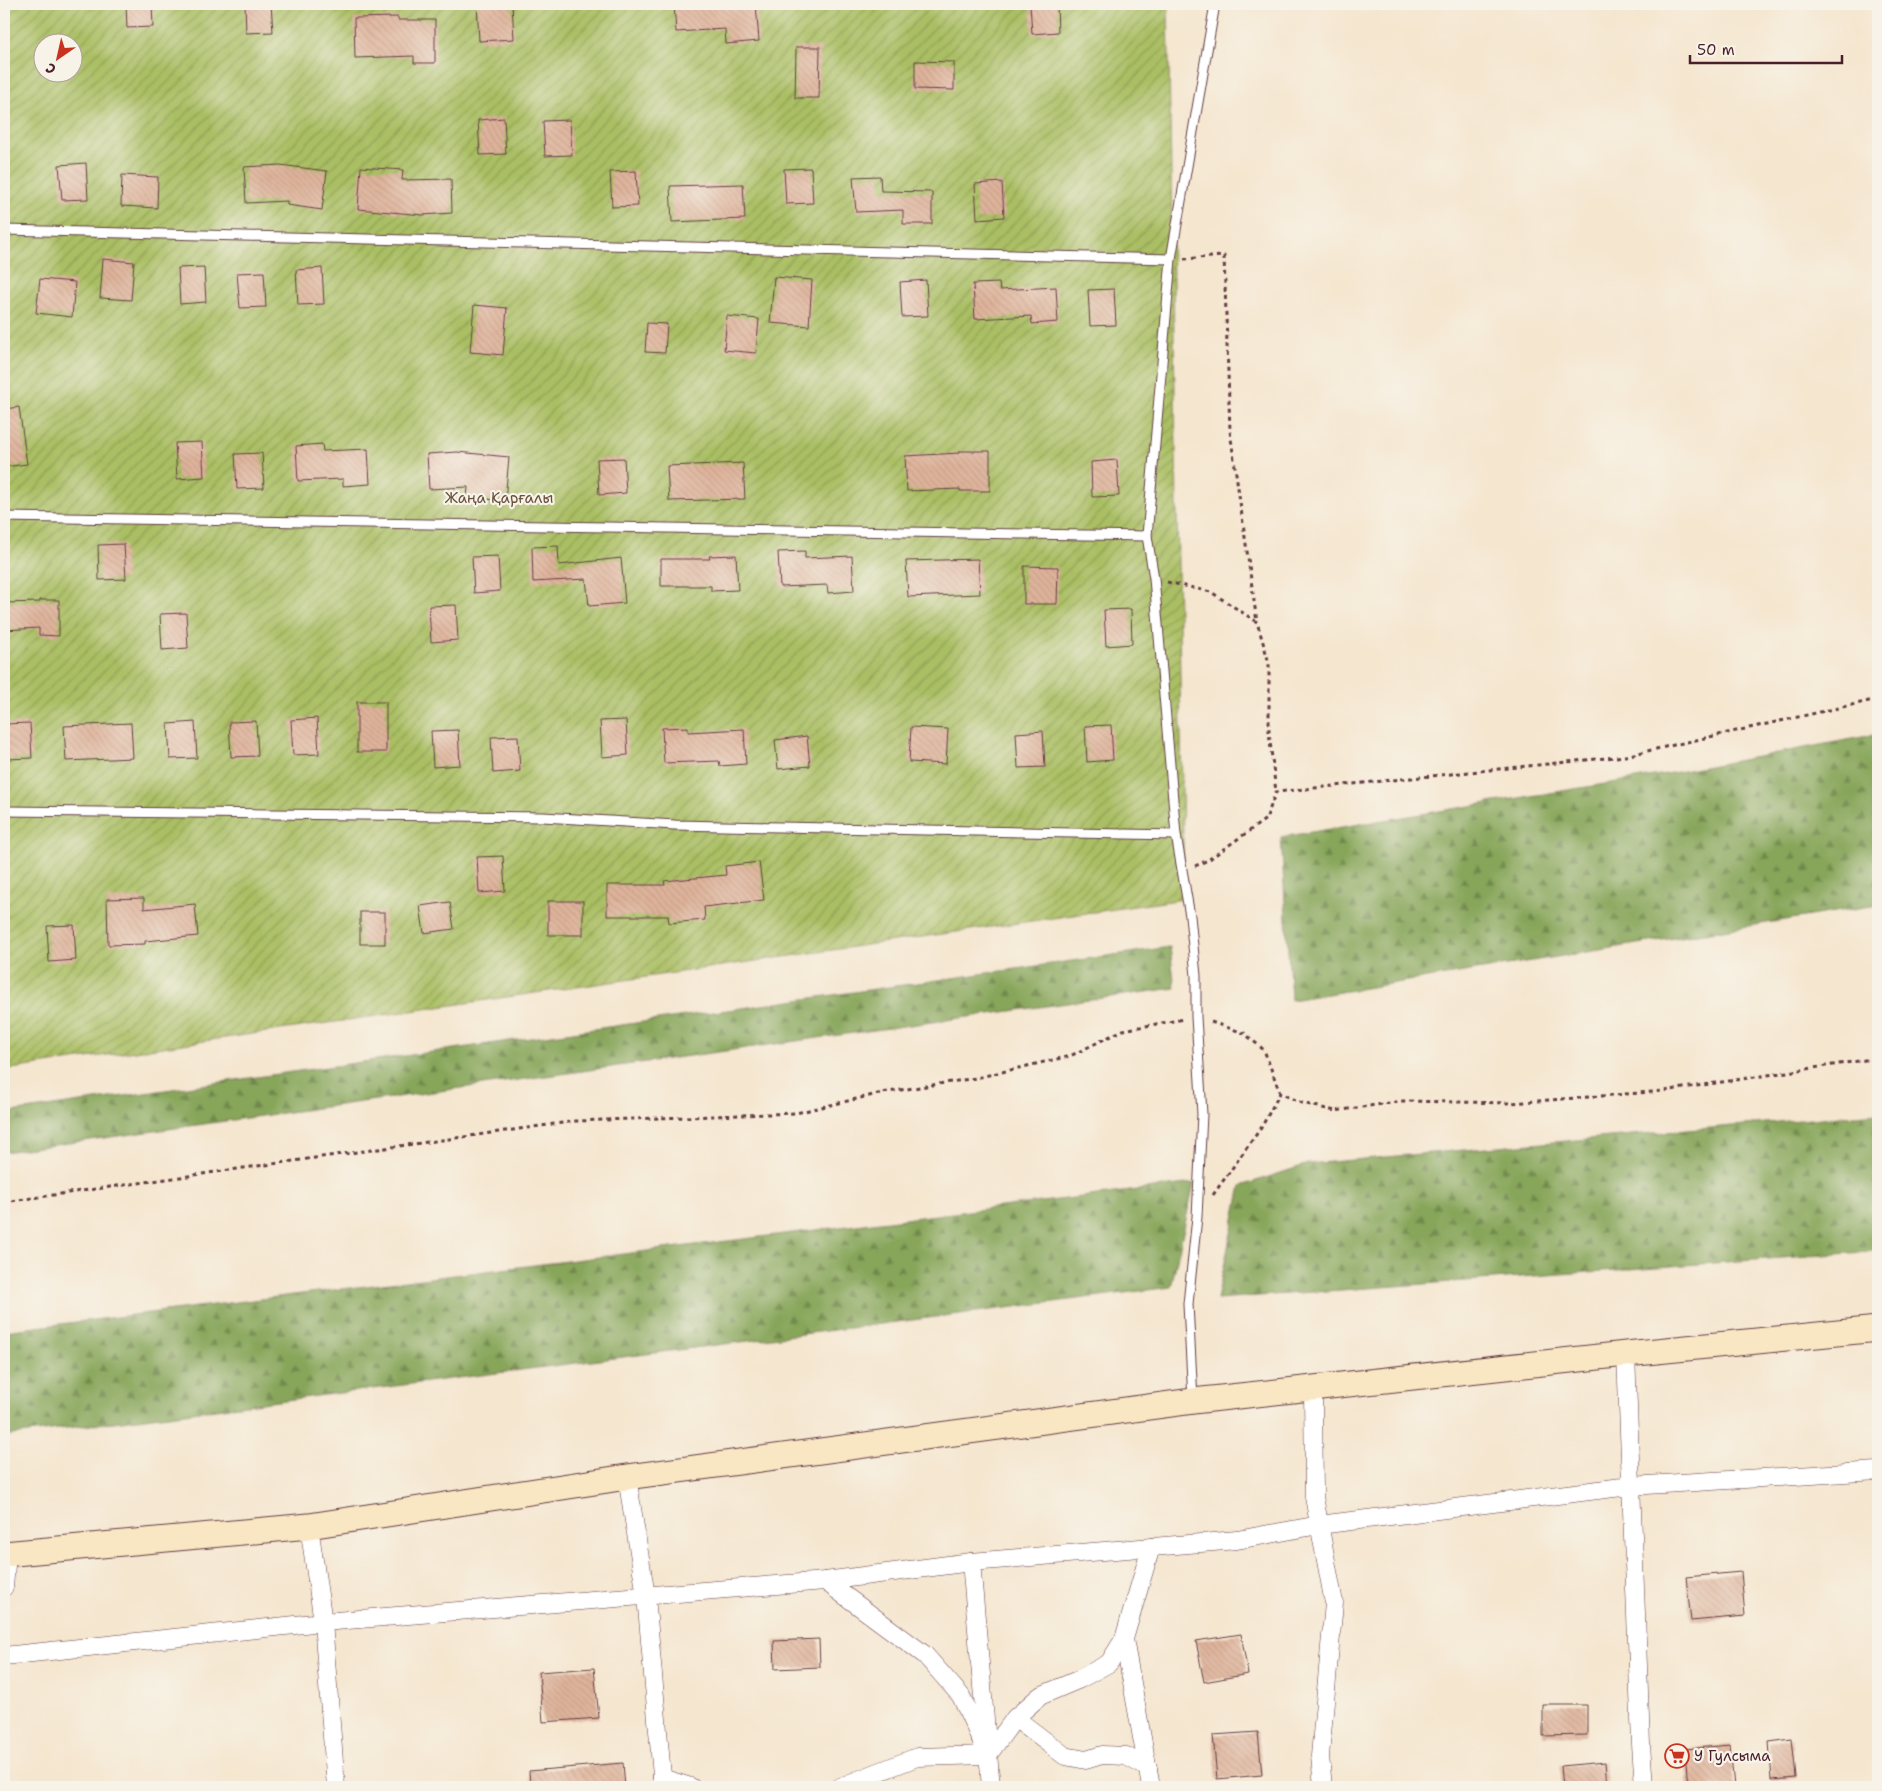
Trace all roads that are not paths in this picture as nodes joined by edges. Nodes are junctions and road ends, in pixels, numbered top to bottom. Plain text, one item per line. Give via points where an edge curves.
1 (1215, 4) edge
2 (4, 230) edge
3 (1171, 259) junction
4 (4, 517) edge
5 (1147, 536) junction
6 (4, 811) edge
7 (1176, 835) junction
8 (1878, 1329) edge
9 (1626, 1354) junction
10 (1313, 1388) junction
11 (1193, 1401) junction
12 (1878, 1471) edge
13 (627, 1477) junction
14 (1630, 1486) junction
15 (1319, 1525) junction
16 (309, 1526) junction
17 (1151, 1547) junction
18 (5, 1554) edge
19 (971, 1562) junction
20 (825, 1581) junction
21 (4, 1587) edge
22 (646, 1596) junction
23 (323, 1622) junction
24 (1124, 1639) junction
25 (4, 1656) edge
26 (1016, 1718) junction
27 (988, 1755) junction
28 (1148, 1768) junction
29 (662, 1783) edge
30 (336, 1787) edge
31 (691, 1787) edge
32 (840, 1787) edge
33 (991, 1787) edge
34 (1151, 1787) edge
35 (1323, 1787) edge
36 (1644, 1787) edge

1 - 3 lane
2 - 3 lane
3 - 5 lane
4 - 5 lane
5 - 7 lane via 1154,578
6 - 7 lane via 544,817 675,825
7 - 11 lane via 1196,976 1202,1114 1197,1217 1188,1304
8 - 9 main road
9 - 10 main road
9 - 14 street
10 - 11 main road
10 - 15 street via 1314,1497
11 - 13 main road
12 - 14 street
13 - 16 main road
13 - 22 street
14 - 15 street
14 - 36 street
15 - 17 street via 1237,1540
15 - 35 street via 1334,1603 1320,1756
16 - 18 main road
16 - 23 street
17 - 19 street
17 - 24 street
18 - 21 street
19 - 20 street
19 - 27 street
20 - 22 street
20 - 27 street via 925,1655 961,1696
22 - 23 street
22 - 29 street
23 - 25 street
23 - 30 street
24 - 26 street via 1109,1663 1040,1696
24 - 28 street
26 - 27 street
26 - 28 street via 1065,1756 1086,1760 1102,1755 1126,1756
27 - 32 street via 917,1757
27 - 33 street
28 - 34 street
29 - 31 street

